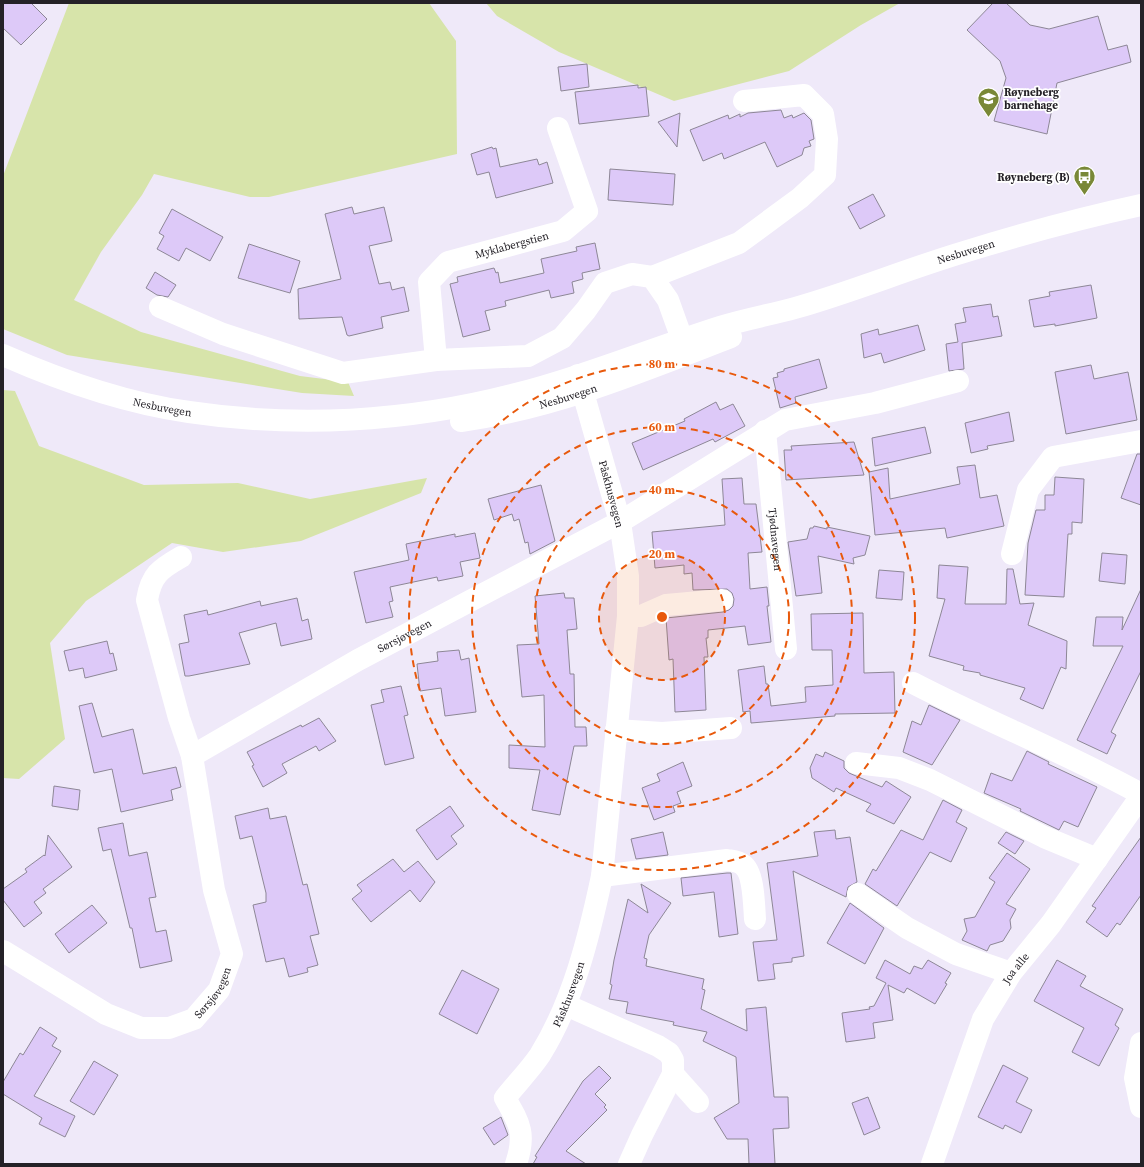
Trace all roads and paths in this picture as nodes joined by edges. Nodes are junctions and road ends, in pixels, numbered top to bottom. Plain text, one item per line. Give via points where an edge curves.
1 (744, 101) dead end
2 (558, 128) dead end
3 (1141, 205) edge
4 (652, 277) junction
5 (160, 307) dead end
6 (795, 308) junction
7 (682, 339) junction
8 (3, 355) edge
9 (436, 360) junction
10 (958, 381) dead end
11 (580, 384) junction
12 (765, 431) junction
13 (1141, 441) edge
14 (620, 522) junction
15 (1012, 554) dead end
16 (181, 556) dead end
17 (722, 600) dead end
18 (628, 616) junction
19 (786, 648) dead end
20 (913, 682) dead end
21 (731, 728) dead end
22 (616, 730) junction
23 (192, 756) junction
24 (856, 763) dead end
25 (1141, 795) edge
26 (1097, 859) junction
27 (602, 876) junction
28 (858, 894) dead end
29 (755, 919) dead end
30 (3, 951) edge
31 (1011, 973) junction
32 (566, 1005) junction
33 (1141, 1043) edge
34 (673, 1074) junction
35 (698, 1102) dead end
36 (1141, 1107) edge
37 (516, 1164) edge
38 (629, 1164) edge
39 (932, 1164) edge

1 - 4 street via 804,95 823,114 827,139 825,176 739,243
2 - 9 street, Myklabergstien via 587,210 563,232 448,262 429,282
3 - 6 street, Nesbuvegen via 963,252
4 - 7 street via 668,300
4 - 9 street via 632,274 604,283 586,310 562,338 528,356
5 - 9 street via 222,334 343,374
6 - 7 street, Nesbuvegen via 743,319
6 - 11 street, Nesbuvegen via 747,331 624,379
7 - 11 street, Nesbuvegen
8 - 11 street, Nesbuvegen via 54,376 147,404 259,420 329,422 412,414
10 - 12 street via 875,403 785,420
11 - 14 street, Påskhusvegen
12 - 14 street
12 - 19 street, Tjødnavegen
13 - 15 street via 1053,457 1028,490
14 - 18 street, Påskhusvegen via 628,576
14 - 23 street, Sørsjøvegen via 358,660
16 - 23 street, Sørsjøvegen via 160,569 149,586 147,600
17 - 18 street via 666,605 641,616
18 - 22 street, Påskhusvegen
20 - 25 street, Joa alle via 941,698 1039,742
21 - 22 street via 662,733
22 - 27 street, Påskhusvegen
23 - 30 street, Sørsjøvegen via 214,890 232,954 219,990 194,1019 170,1028 141,1028 106,1014
24 - 26 street via 900,768 991,809 1044,837
25 - 26 street, Joa alle
26 - 31 street, Joa alle via 1051,924
27 - 29 street via 727,860 738,862 749,873
27 - 32 street, Påskhusvegen via 593,918
28 - 31 street via 907,928 956,954
31 - 39 street, Joa alle via 983,1019
32 - 34 street via 669,1053 673,1060
32 - 37 street, Påskhusvegen via 539,1056 505,1098 517,1119 522,1138
33 - 36 street via 1135,1078
34 - 35 street
34 - 38 street

